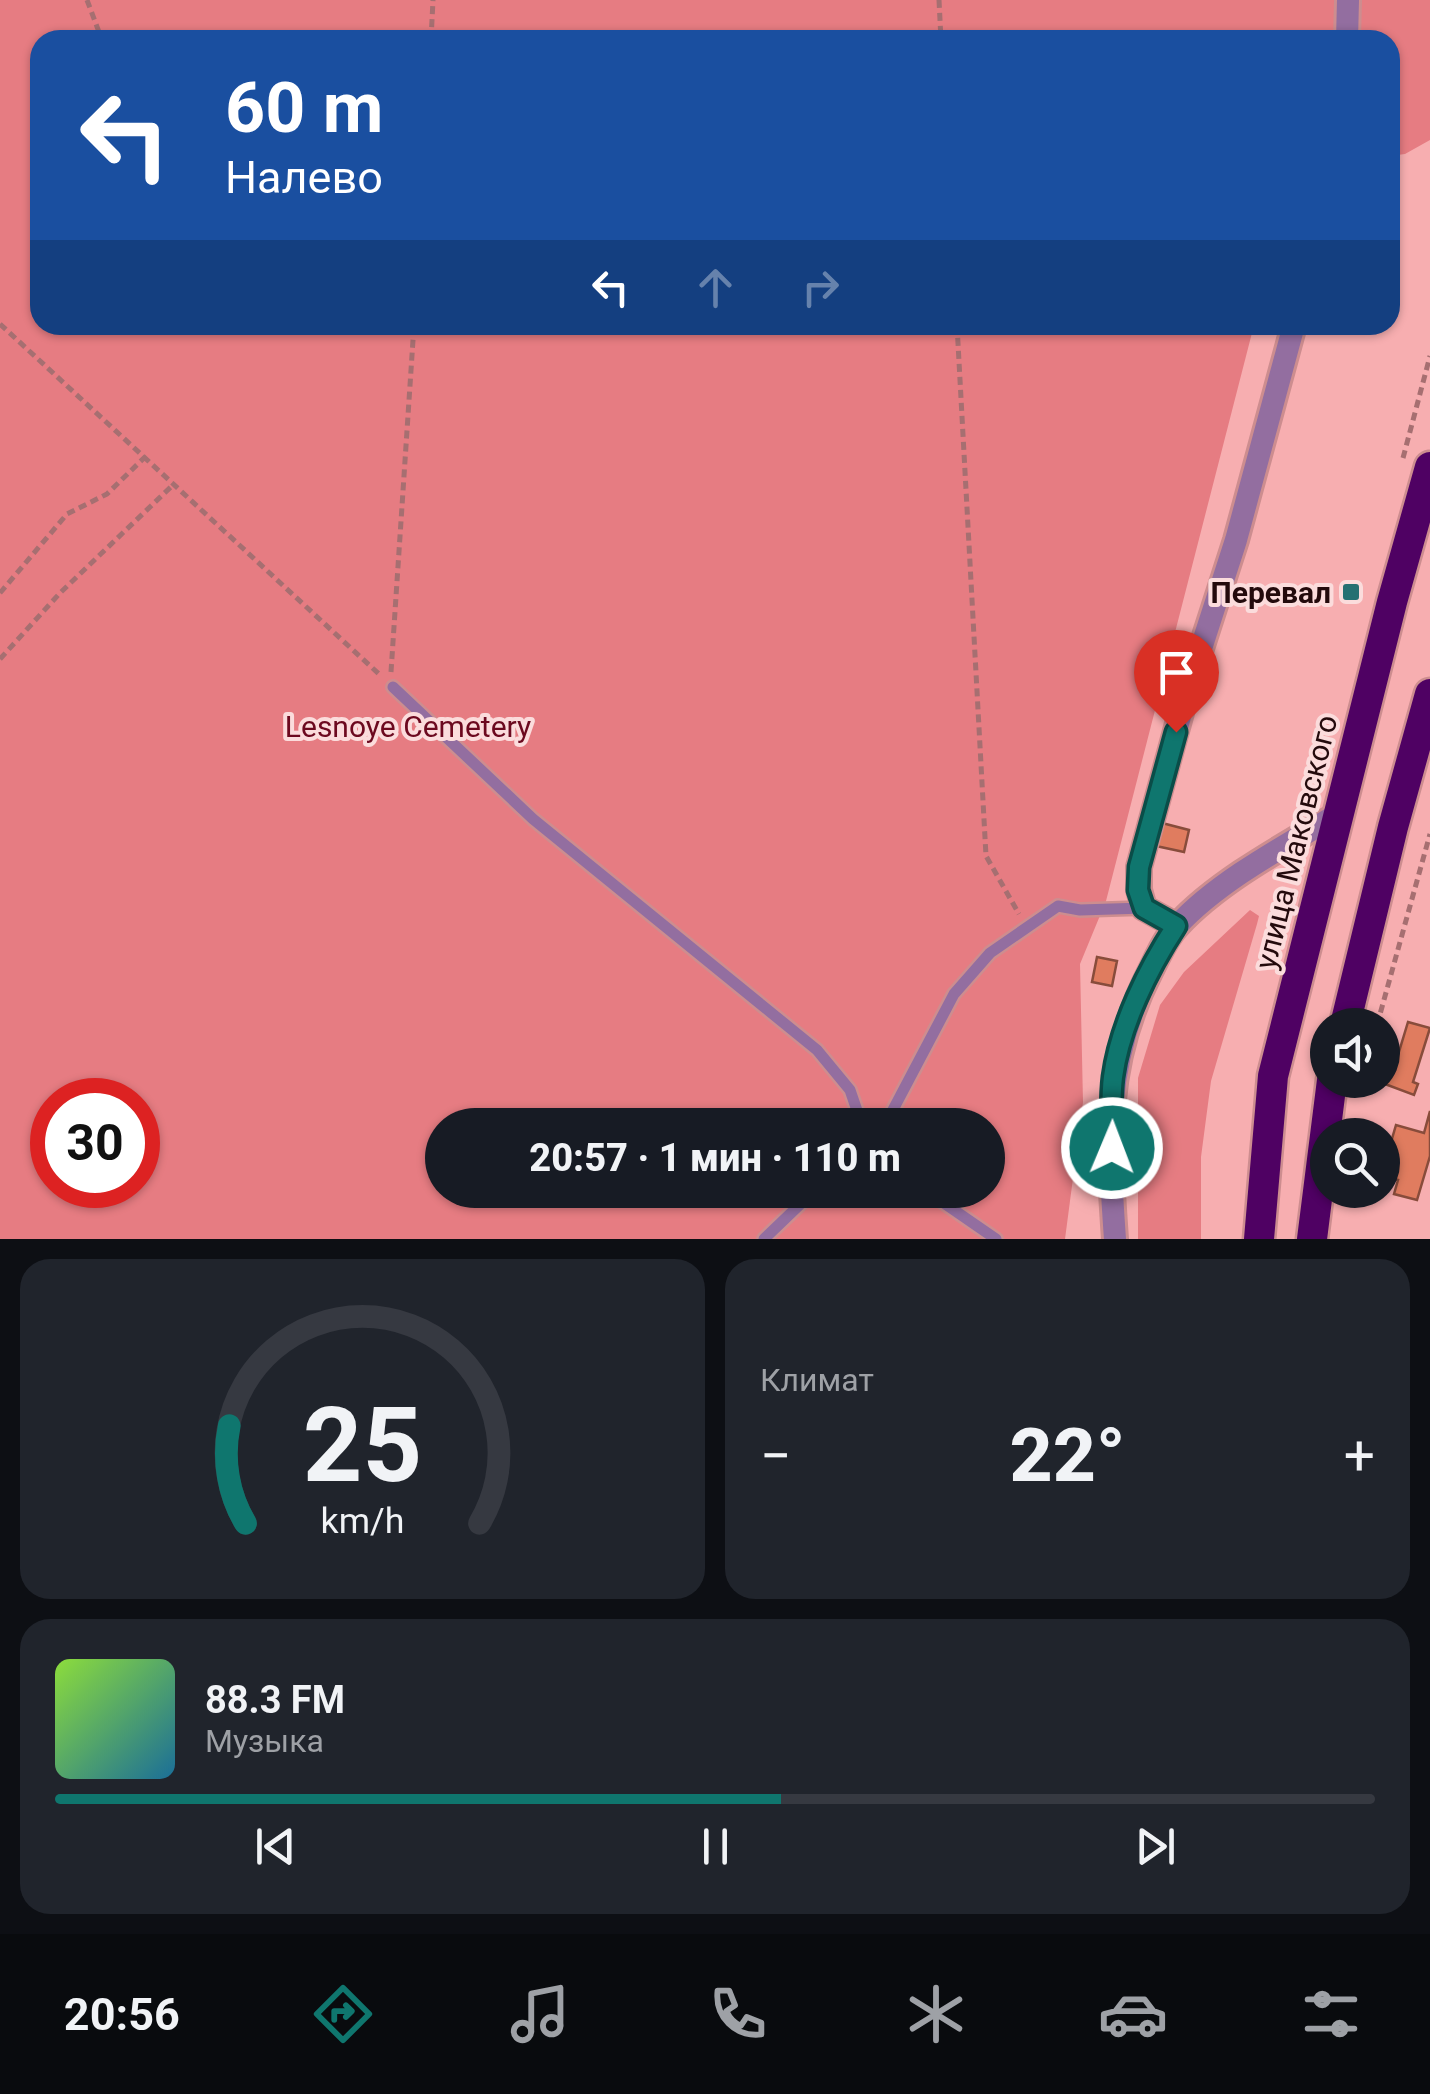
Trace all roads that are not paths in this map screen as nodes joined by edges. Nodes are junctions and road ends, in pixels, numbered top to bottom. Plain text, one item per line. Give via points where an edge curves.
1 (1348, 0) edge
2 (1347, 30) edge
3 (1291, 335) edge
4 (1430, 467) edge
5 (393, 687) dead end
6 (1430, 694) edge
7 (1340, 813) junction
8 (1144, 908) junction
9 (1176, 926) junction
10 (1349, 1008) edge
11 (1330, 1098) edge
12 (856, 1108) edge
13 (894, 1108) edge
14 (796, 1208) edge
15 (951, 1208) edge
16 (764, 1239) edge
17 (996, 1239) edge
18 (1114, 1239) edge
19 (1259, 1239) edge
20 (1312, 1239) edge

1 - 2 street
3 - 8 street via 1139,867
4 - 7 highway, улица Маковского
5 - 12 lane via 533,819 817,1050
6 - 10 highway
7 - 9 street via 1242,874
7 - 19 highway, улица Маковского via 1273,1076
8 - 9 street
8 - 13 lane via 1058,906 990,953 954,994
9 - 18 street via 1146,981 1113,1076
11 - 20 highway
14 - 16 lane
15 - 17 lane

